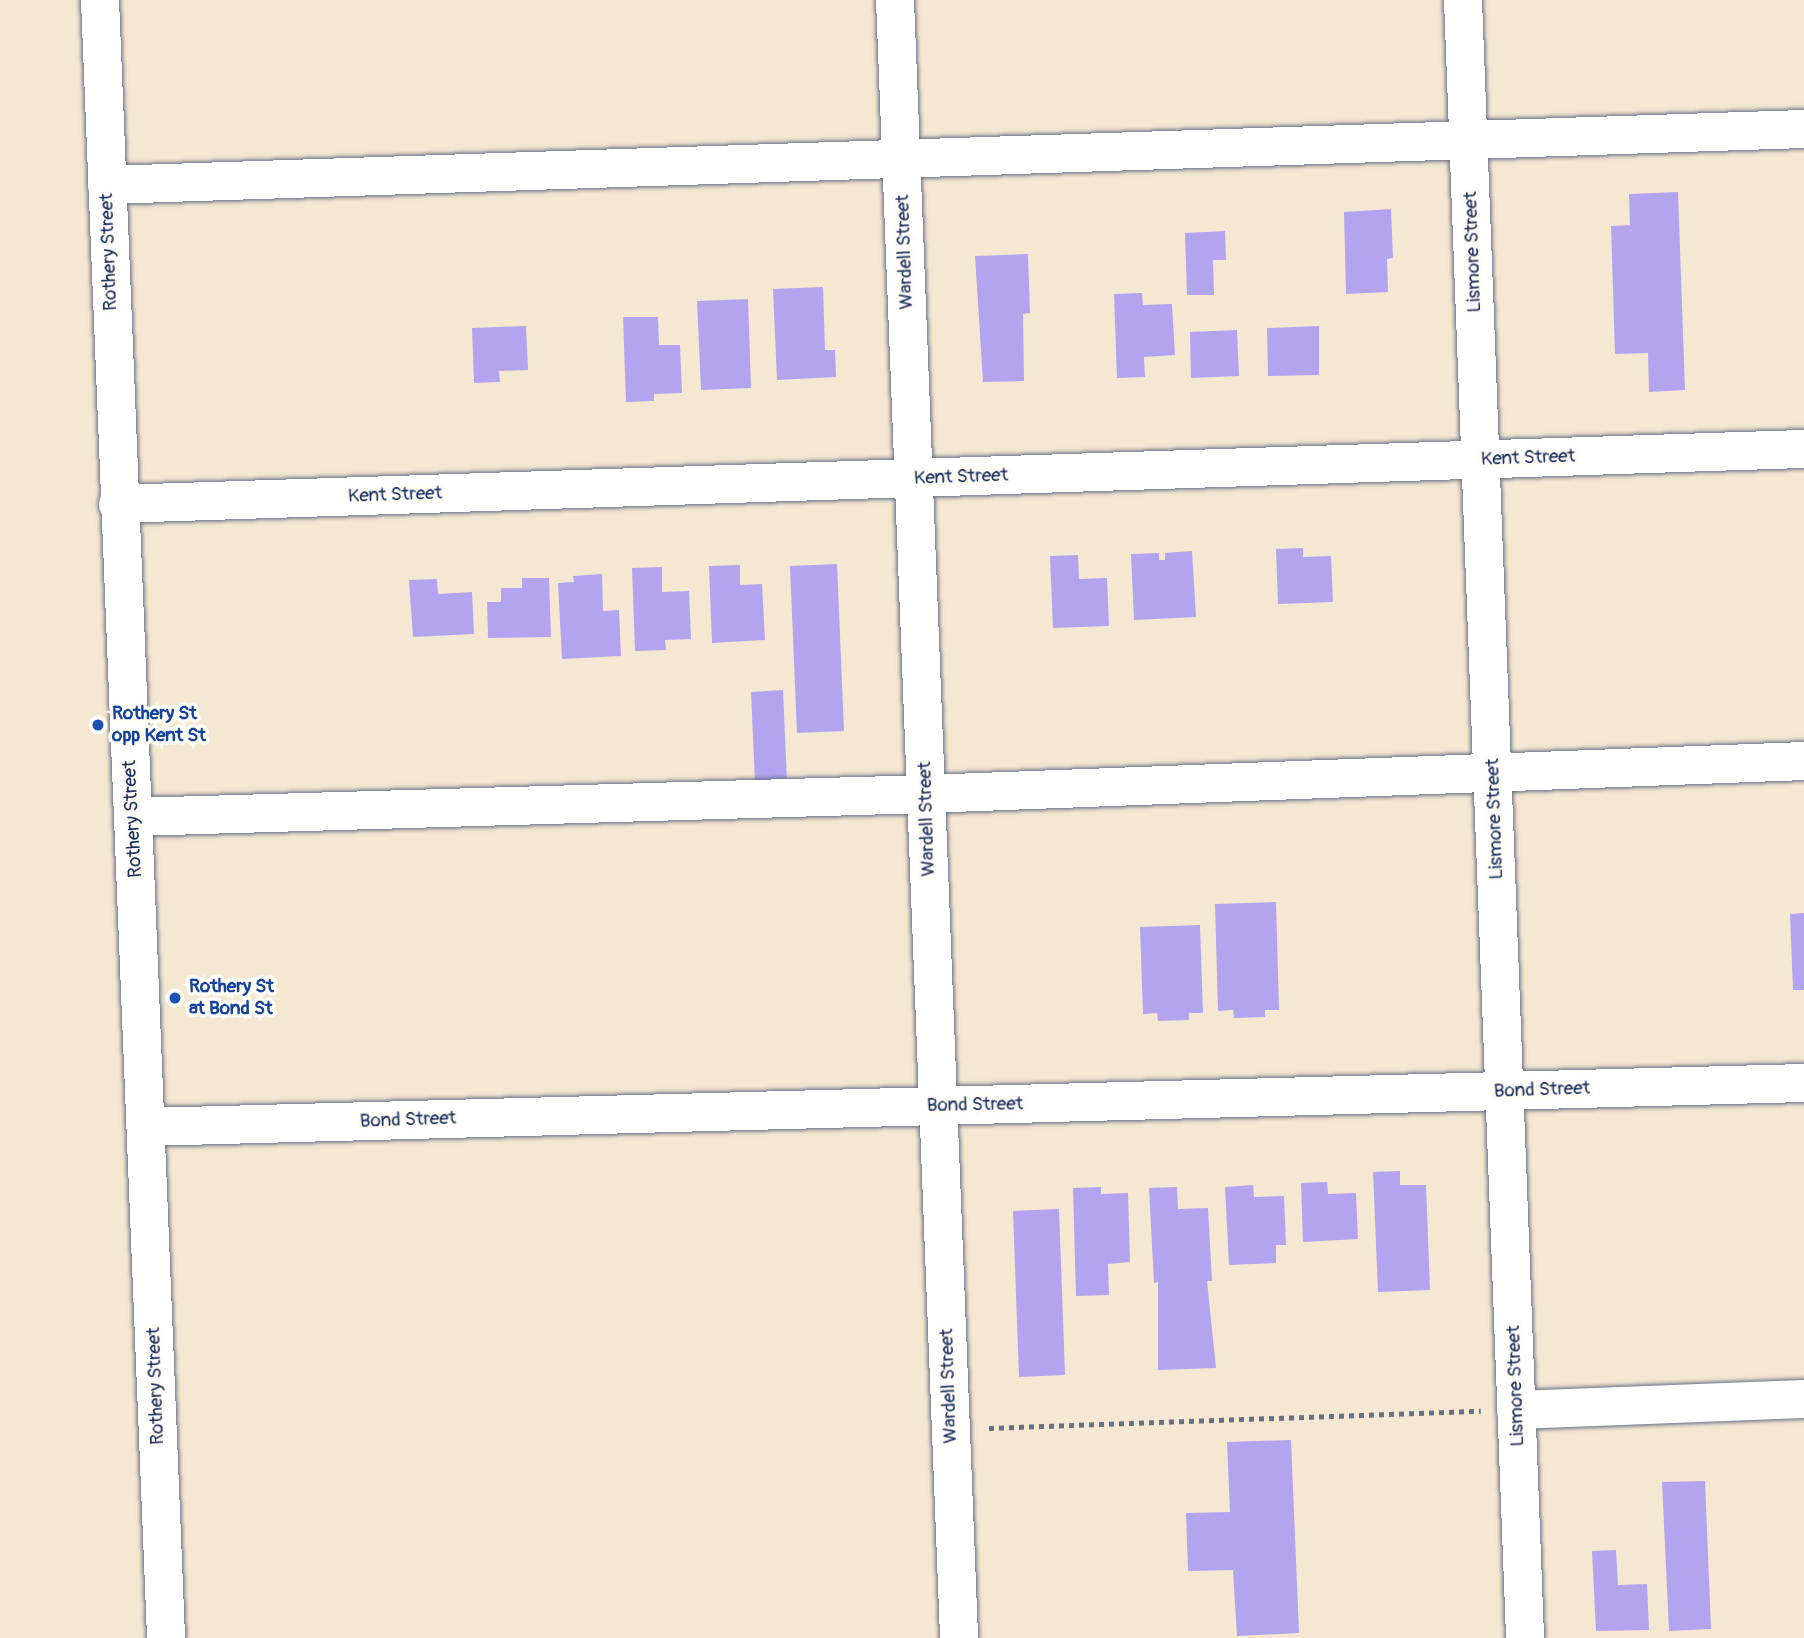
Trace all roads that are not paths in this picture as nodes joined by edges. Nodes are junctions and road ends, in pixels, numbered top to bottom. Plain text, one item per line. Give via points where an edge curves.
1 (100, 0) edge
2 (895, 0) edge
3 (1464, 0) edge
4 (1804, 129) edge
5 (1469, 138) junction
6 (901, 159) junction
7 (107, 185) junction
8 (1804, 449) edge
9 (1481, 460) junction
10 (914, 478) junction
11 (118, 504) junction
12 (1804, 761) edge
13 (1493, 773) junction
14 (926, 794) junction
15 (132, 817) junction
16 (1804, 1083) edge
17 (1505, 1091) junction
18 (939, 1105) junction
19 (146, 1127) junction
20 (1804, 1399) edge
21 (1516, 1410) junction
22 (166, 1638) edge
23 (959, 1638) edge
24 (1525, 1638) edge

1 - 7 street, Rothery Street
2 - 6 street, Wardell Street
3 - 5 street, Lismore Street
4 - 5 street
5 - 6 street
5 - 9 street, Lismore Street
6 - 7 street
6 - 10 street, Wardell Street
7 - 11 street, Rothery Street
8 - 9 street, Kent Street
9 - 10 street, Kent Street
9 - 13 street, Lismore Street
10 - 11 street, Kent Street
10 - 14 street, Wardell Street
11 - 15 street, Rothery Street
12 - 13 street
13 - 14 street
13 - 17 street, Lismore Street
14 - 15 street
14 - 18 street, Wardell Street
15 - 19 street, Rothery Street
16 - 17 street, Bond Street
17 - 18 street, Bond Street
17 - 21 street, Lismore Street
18 - 19 street, Bond Street
18 - 23 street, Wardell Street
19 - 22 street, Rothery Street
20 - 21 street
21 - 24 street, Lismore Street

